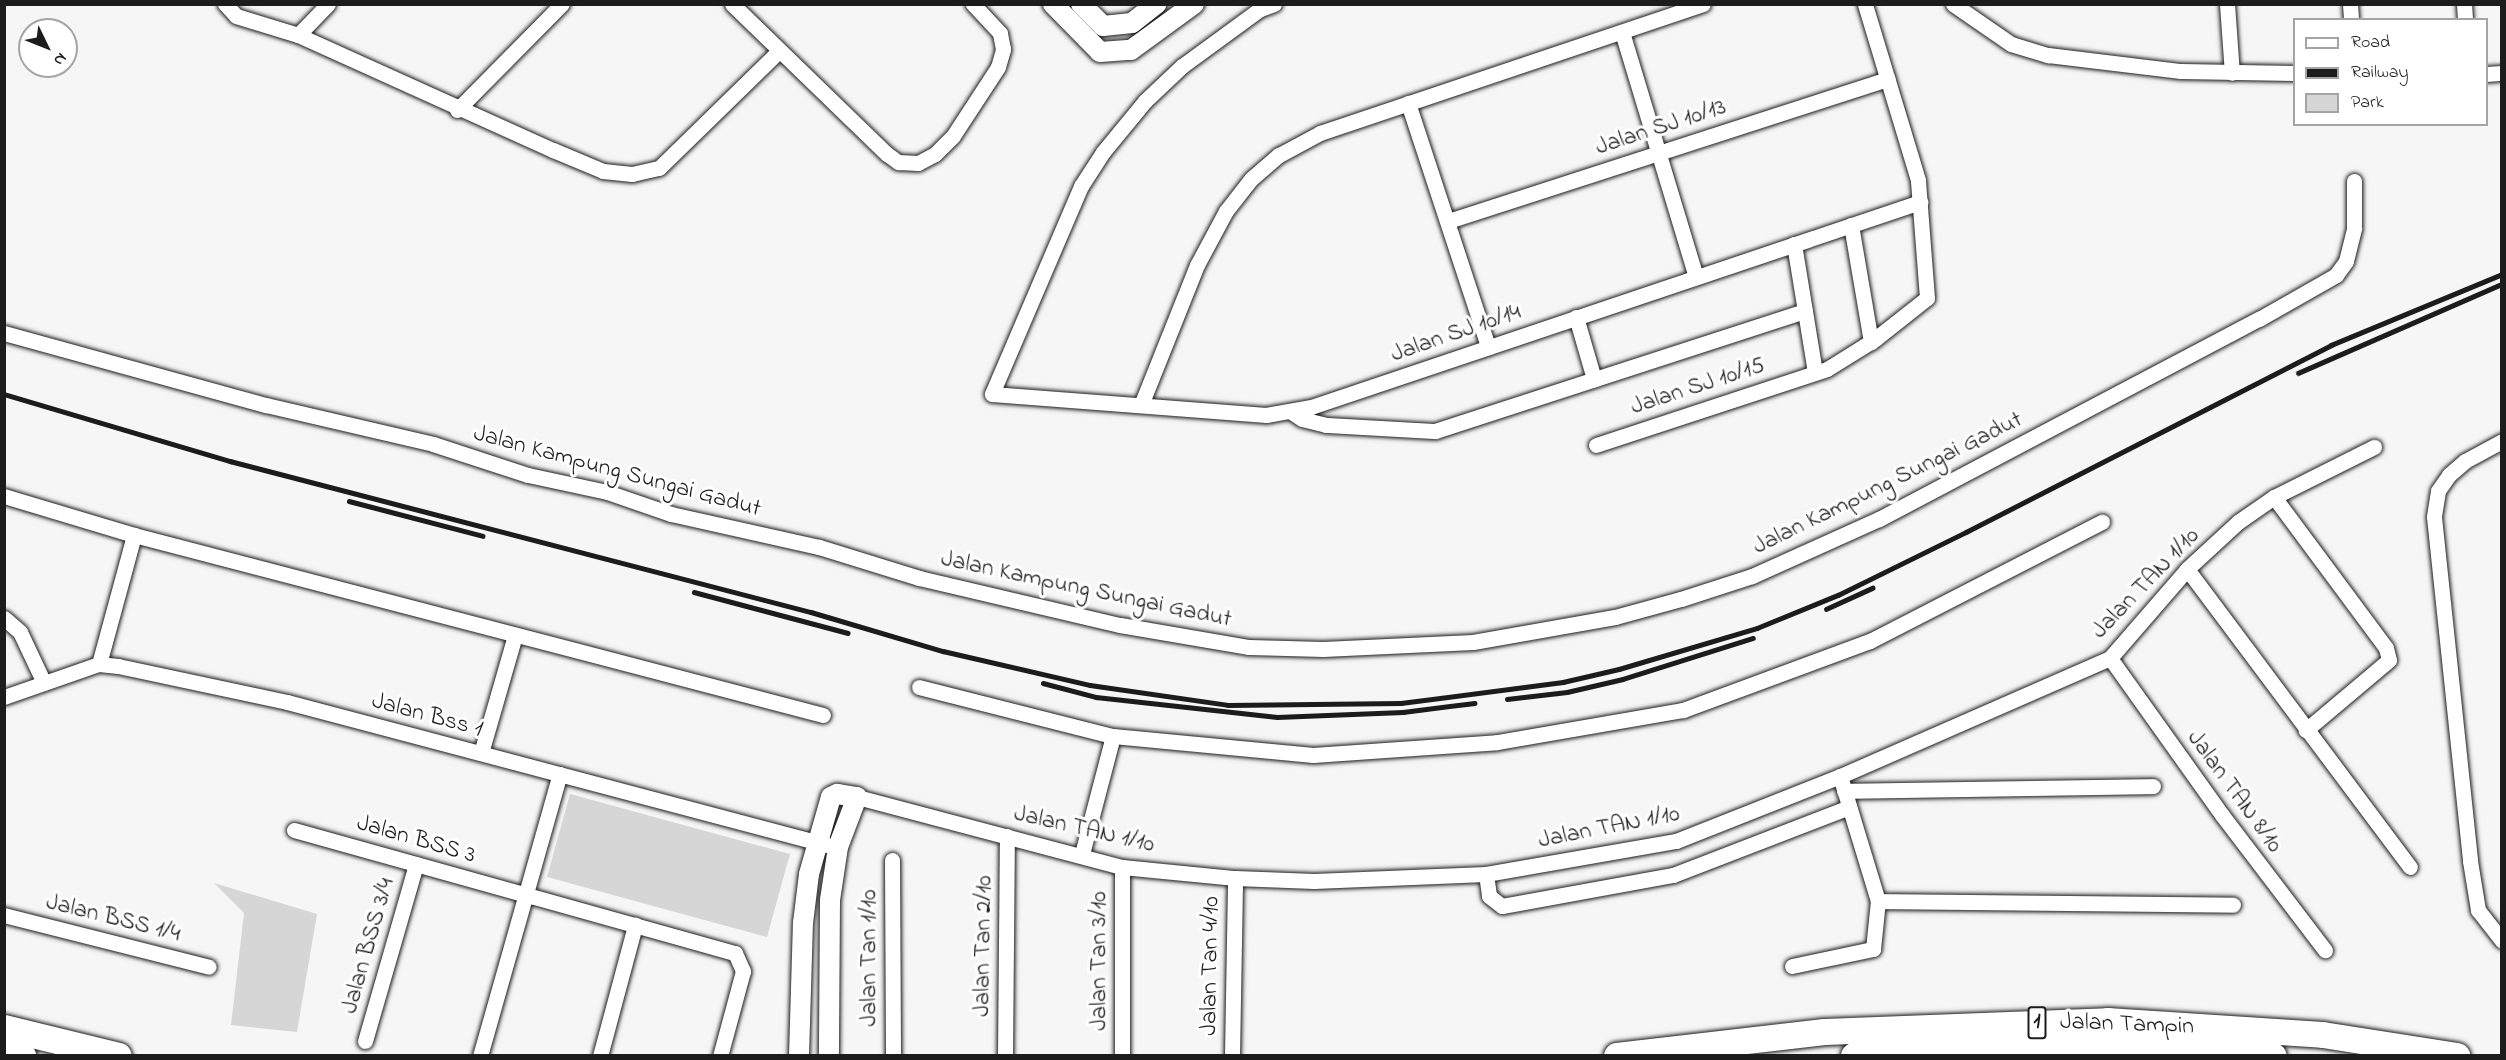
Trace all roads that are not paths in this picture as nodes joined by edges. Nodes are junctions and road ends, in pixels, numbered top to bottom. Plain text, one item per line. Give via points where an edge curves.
1 (225, 4) edge
2 (328, 4) edge
3 (562, 4) edge
4 (732, 4) edge
5 (973, 4) edge
6 (1053, 4) edge
7 (1081, 4) edge
8 (1156, 4) edge
9 (1194, 4) edge
10 (1274, 4) edge
11 (1703, 4) edge
12 (1865, 4) edge
13 (1953, 4) edge
14 (2228, 4) edge
15 (1623, 32) junction
16 (298, 35) junction
17 (779, 51) junction
18 (2232, 73) junction
19 (2293, 73) edge
20 (1888, 79) junction
21 (1408, 103) junction
22 (457, 110) junction
23 (1657, 153) junction
24 (2354, 181) dead end
25 (1920, 202) junction
26 (1448, 221) junction
27 (1851, 225) junction
28 (1794, 244) junction
29 (1696, 277) junction
30 (1805, 311) junction
31 (1576, 316) junction
32 (4, 333) edge
33 (1871, 342) junction
34 (1488, 346) junction
35 (1815, 372) junction
36 (1594, 380) junction
37 (1142, 405) junction
38 (1290, 411) junction
39 (2502, 441) edge
40 (1596, 445) dead end
41 (2374, 447) dead end
42 (4, 496) edge
43 (2274, 497) junction
44 (2102, 522) dead end
45 (134, 535) junction
46 (2187, 569) junction
47 (4, 618) edge
48 (515, 635) junction
49 (2110, 658) junction
50 (99, 664) junction
51 (44, 683) junction
52 (920, 687) dead end
53 (4, 697) edge
54 (823, 715) dead end
55 (2306, 730) junction
56 (1113, 736) junction
57 (481, 753) junction
58 (560, 774) junction
59 (1840, 776) junction
60 (2153, 786) dead end
61 (1845, 791) junction
62 (857, 797) junction
63 (1849, 807) junction
64 (294, 830) dead end
65 (1007, 836) junction
66 (816, 843) junction
67 (838, 847) junction
68 (1082, 854) junction
69 (892, 860) dead end
70 (416, 864) junction
71 (1122, 867) junction
72 (2410, 867) dead end
73 (1486, 874) junction
74 (1234, 878) junction
75 (525, 894) junction
76 (1878, 901) junction
77 (2233, 905) dead end
78 (4, 915) edge
79 (635, 925) junction
80 (2502, 941) edge
81 (2325, 950) dead end
82 (1792, 966) dead end
83 (209, 967) dead end
84 (4, 1028) edge
85 (365, 1041) dead end
86 (4, 1051) edge
87 (23, 1056) edge
88 (119, 1056) edge
89 (480, 1056) edge
90 (600, 1056) edge
91 (720, 1056) edge
92 (799, 1056) edge
93 (829, 1056) edge
94 (892, 1056) edge
95 (1005, 1056) edge
96 (1122, 1056) edge
97 (1232, 1056) edge
98 (1617, 1056) edge
99 (1854, 1056) edge
100 (2274, 1056) edge
101 (2457, 1056) edge

1 - 16 street via 236,16
2 - 16 street
3 - 22 street
4 - 17 street
5 - 17 street via 1000,33 1003,49 998,68 953,136 935,154 918,162 898,162 886,154
6 - 9 street via 1100,52 1131,50
7 - 8 street via 1103,26 1132,22
10 - 37 street, Jalan SJ 10/14 via 1260,9 1182,66 1145,101 1103,152 1081,186 992,394
11 - 15 street
12 - 20 street
13 - 18 street via 2010,44 2048,55
14 - 18 street
15 - 21 street
15 - 23 street
16 - 22 street
17 - 22 street via 659,168 632,174 603,171
18 - 19 street
20 - 23 street, Jalan SJ 10/13
20 - 25 street via 1918,180
21 - 26 street
21 - 37 street via 1320,133 1279,155 1251,179 1226,211 1197,265
23 - 26 street, Jalan SJ 10/13
23 - 29 street
24 - 32 street, Jalan Kampung Sungai Gadut via 2354,228 2346,261 2336,275 1879,519 1752,576 1681,599 1605,619 1473,642 1323,649 1249,647 1120,625 919,578 819,547 671,514 607,492 528,475 434,444 255,403
25 - 27 street, Jalan SJ 10/14
25 - 33 street, Jalan SJ 10/15 via 1927,298
26 - 34 street
27 - 28 street, Jalan SJ 10/14
27 - 33 street
28 - 29 street, Jalan SJ 10/14
28 - 30 street
29 - 31 street, Jalan SJ 10/14
30 - 35 street
30 - 36 street
31 - 34 street, Jalan SJ 10/14
31 - 36 street
33 - 35 street, Jalan SJ 10/15
34 - 38 street, Jalan SJ 10/14
35 - 40 street, Jalan SJ 10/15
36 - 38 street via 1435,431 1326,425 1302,419
37 - 38 street, Jalan SJ 10/14 via 1266,415
39 - 80 street via 2465,461 2449,475 2438,491 2434,517 2470,861 2478,910
41 - 43 street, Jalan TAN 1/10
42 - 45 street
43 - 46 street, Jalan TAN 1/10 via 2238,522
43 - 55 street via 2386,648 2389,660
44 - 56 street via 1870,641 1683,710 1497,742 1313,755
45 - 48 street
45 - 50 street
46 - 49 street, Jalan TAN 1/10
46 - 55 street
47 - 51 street via 20,632
48 - 54 street
48 - 57 street
49 - 59 street, Jalan TAN 1/10
49 - 81 street, Jalan TAN 8/10
50 - 51 street
50 - 57 street, Jalan Bss 1 via 269,698
51 - 53 street
52 - 56 street
55 - 72 street
56 - 68 street
57 - 58 street, Jalan Bss 1
58 - 66 street, Jalan Bss 1
58 - 75 street
59 - 61 street
59 - 73 street, Jalan TAN 1/10 via 1677,842
60 - 61 street
61 - 63 street
62 - 65 street, Jalan TAN 1/10
62 - 66 street via 831,797
62 - 67 street
63 - 73 street via 1673,875 1502,906 1489,896
63 - 76 street
64 - 70 street, Jalan BSS 3
65 - 68 street, Jalan TAN 1/10
65 - 95 street, Jalan Tan 2/10
66 - 67 street, Jalan Bss 1
66 - 92 street via 802,923
67 - 93 street via 827,954
68 - 71 street, Jalan TAN 1/10
69 - 94 street, Jalan Tan 1/10
70 - 75 street, Jalan BSS 3
70 - 85 street, Jalan BSS 3/4
71 - 74 street, Jalan TAN 1/10
71 - 96 street, Jalan Tan 3/10
73 - 74 street, Jalan TAN 1/10 via 1314,881
74 - 97 street, Jalan Tan 4/10
75 - 79 street, Jalan BSS 3
75 - 89 street
76 - 77 street
76 - 82 street via 1873,949
78 - 83 street, Jalan BSS 1/4
79 - 90 street
79 - 91 street, Jalan BSS 3 via 735,953 742,960 743,971
84 - 88 highway
86 - 87 highway
98 - 101 highway, Jalan Tampin / 1 via 1825,1032 2108,1021 2323,1035
99 - 100 highway, Jalan Tampin / 1 via 2102,1045

